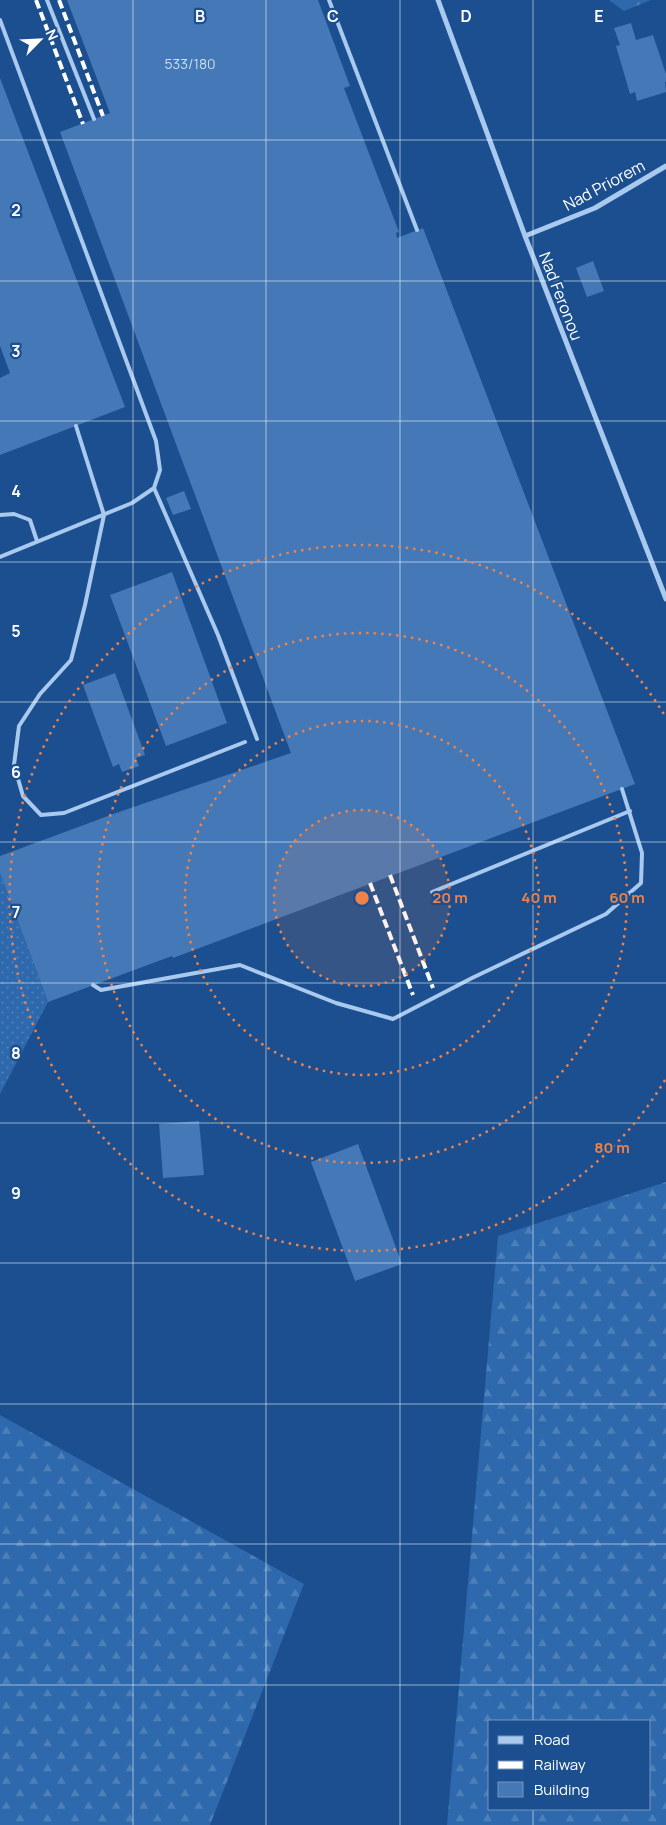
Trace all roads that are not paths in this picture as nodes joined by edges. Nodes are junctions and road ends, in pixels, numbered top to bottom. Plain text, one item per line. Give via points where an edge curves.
1 (47, 0) edge
2 (329, 0) edge
3 (438, 0) edge
4 (0, 20) edge
5 (94, 119) dead end
6 (666, 166) edge
7 (417, 230) dead end
8 (525, 236) junction
9 (76, 426) dead end
10 (154, 488) junction
11 (0, 515) edge
12 (104, 515) junction
13 (37, 541) junction
14 (0, 557) edge
15 (666, 598) edge
16 (257, 739) dead end
17 (245, 742) dead end
18 (622, 789) dead end
19 (630, 811) junction
20 (432, 892) dead end
21 (93, 985) dead end

1 - 5 lane
2 - 7 lane
3 - 8 street, Nad Feronou
4 - 10 lane via 156,441 160,470
6 - 8 street, Nad Priorem via 595,208
8 - 15 street, Nad Feronou
9 - 12 lane
10 - 12 lane via 132,503
10 - 16 lane via 218,635
11 - 13 lane via 14,514 30,520
12 - 13 lane
12 - 17 lane via 71,660 40,694 19,726 14,765 23,796 41,815 64,813
13 - 14 lane
18 - 19 lane
19 - 20 lane
19 - 21 lane via 642,853 641,883 606,914 393,1019 336,1003 240,965 101,990

